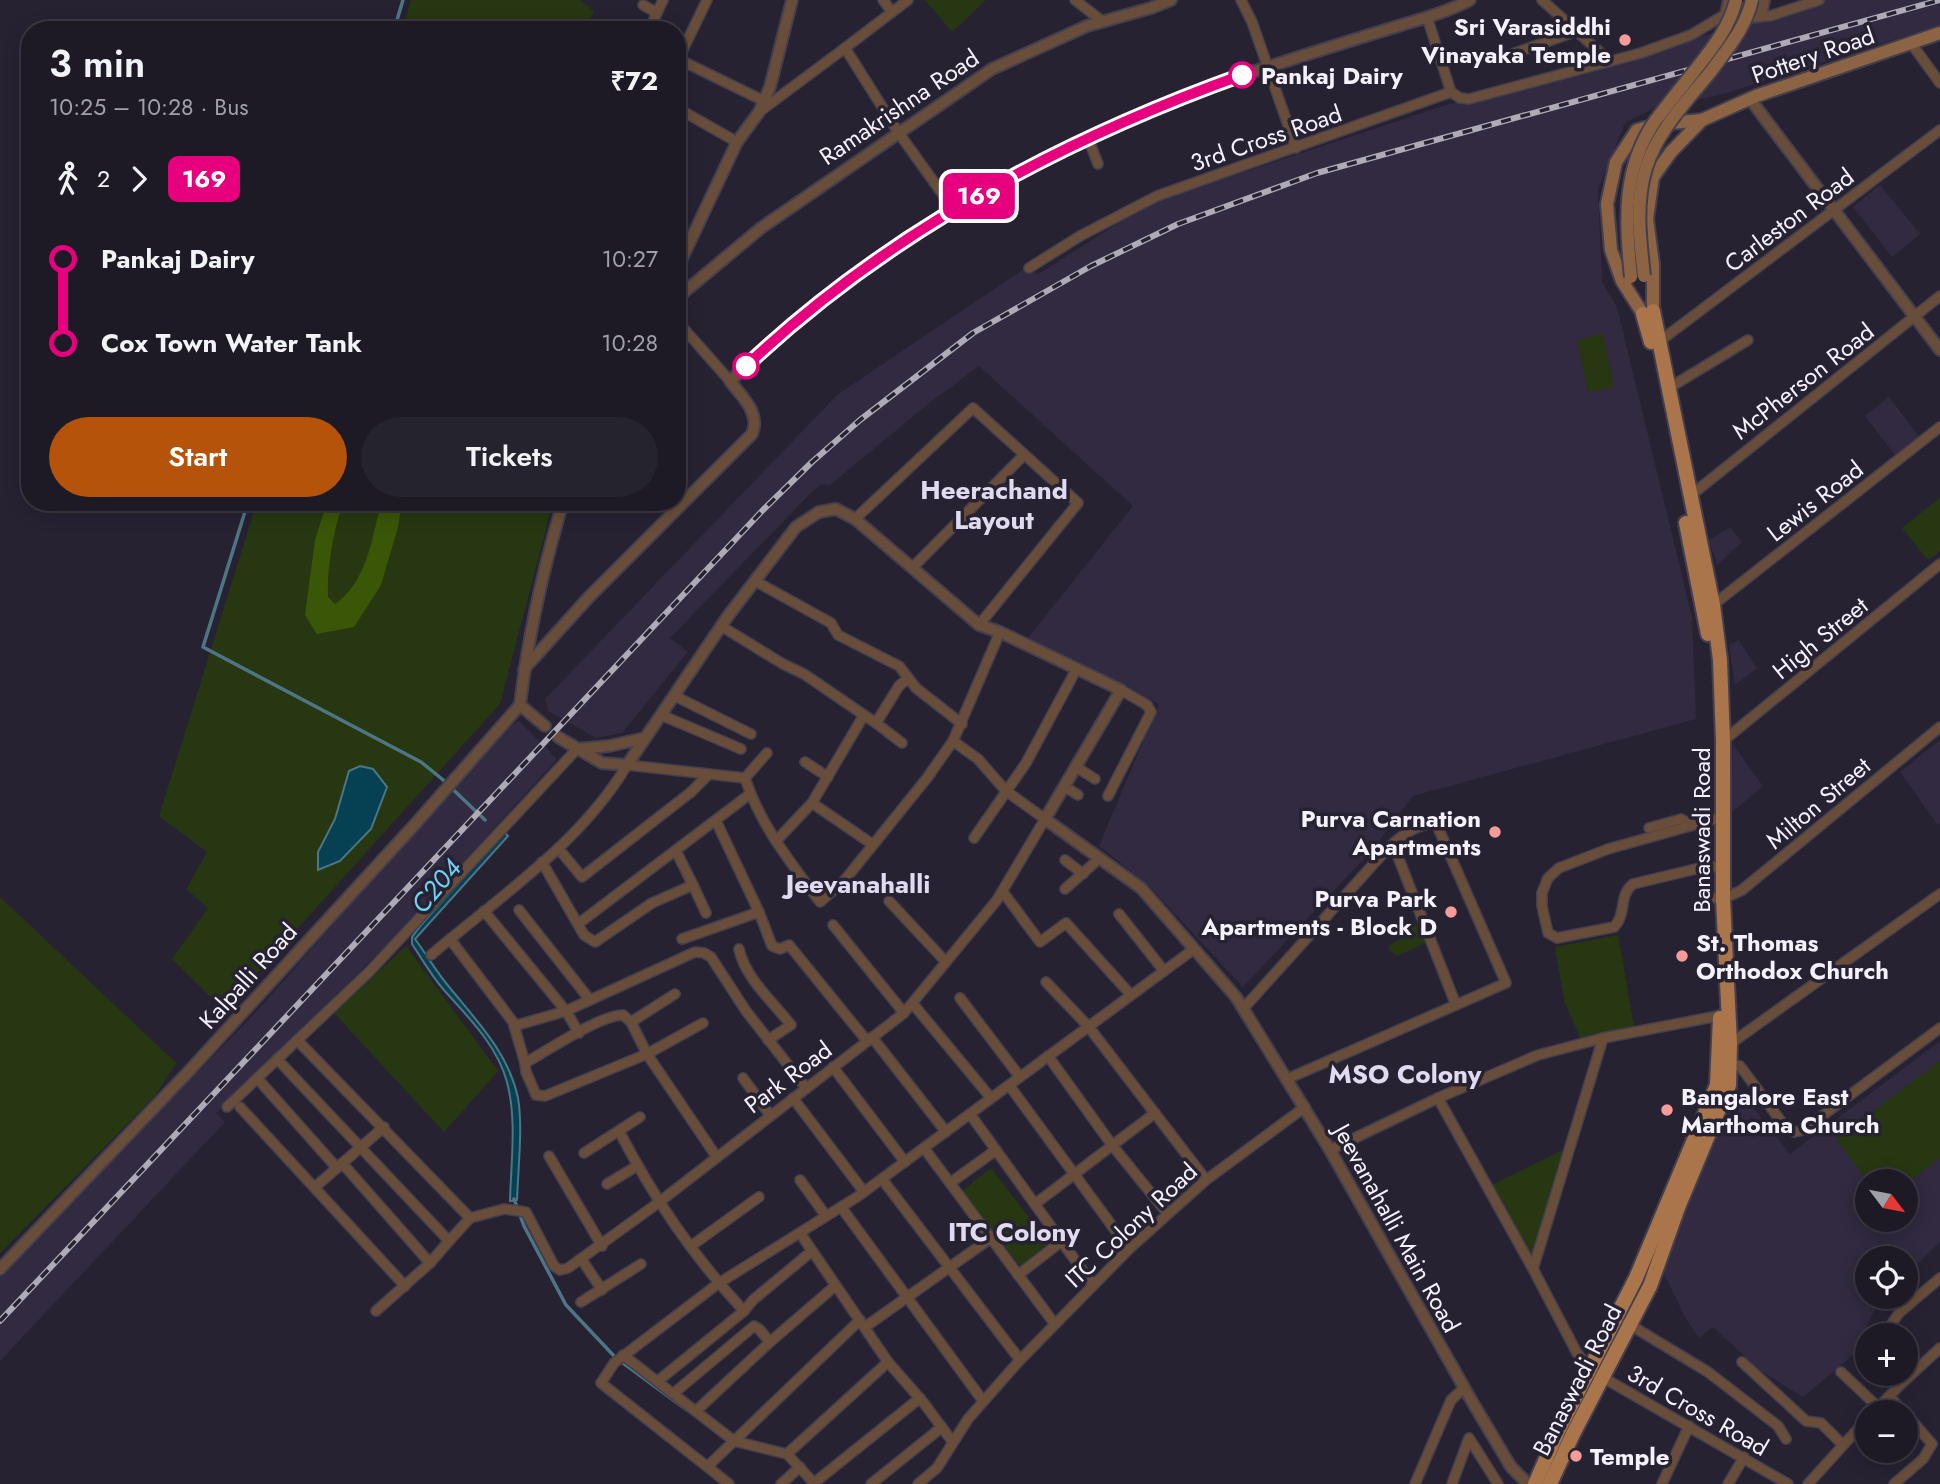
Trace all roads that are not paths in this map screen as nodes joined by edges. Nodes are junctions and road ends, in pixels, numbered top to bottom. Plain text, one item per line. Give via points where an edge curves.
1 (663, 0) edge
2 (707, 0) edge
3 (792, 0) edge
4 (883, 0) edge
5 (908, 0) edge
6 (1075, 0) edge
7 (1171, 0) edge
8 (1241, 0) edge
9 (1470, 0) edge
10 (1542, 0) edge
11 (1728, 0) edge
12 (1736, 0) edge
13 (1752, 0) edge
14 (1764, 0) edge
15 (1819, 0) edge
16 (1152, 4) edge
17 (643, 5) dead end
18 (892, 12) junction
19 (657, 13) junction
20 (1726, 14) junction
21 (1761, 16) junction
22 (1427, 17) junction
23 (653, 21) edge
24 (1102, 21) junction
25 (1577, 31) junction
26 (1940, 33) edge
27 (686, 43) edge
28 (1911, 43) junction
29 (845, 48) junction
30 (1512, 54) dead end
31 (1602, 54) dead end
32 (686, 64) edge
33 (1266, 67) junction
34 (1940, 83) edge
35 (1451, 92) junction
36 (1751, 99) junction
37 (762, 106) junction
38 (686, 113) edge
39 (1702, 120) junction
40 (1940, 130) edge
41 (898, 132) junction
42 (1088, 138) junction
43 (737, 142) junction
44 (1296, 148) junction
45 (1098, 164) dead end
46 (1835, 209) junction
47 (954, 210) junction
48 (686, 250) edge
49 (1029, 268) dead end
50 (1638, 276) junction
51 (686, 290) edge
52 (1940, 296) edge
53 (1648, 312) junction
54 (1915, 317) junction
55 (686, 331) edge
56 (1748, 340) dead end
57 (1660, 341) junction
58 (1940, 350) edge
59 (730, 381) junction
60 (1669, 388) junction
61 (1940, 427) edge
62 (1024, 455) junction
63 (1690, 495) junction
64 (686, 500) edge
65 (560, 511) edge
66 (675, 511) edge
67 (855, 519) junction
68 (1940, 564) edge
69 (912, 568) junction
70 (755, 581) junction
71 (1713, 605) junction
72 (979, 625) junction
73 (721, 626) junction
74 (1000, 632) junction
75 (524, 668) junction
76 (1077, 668) junction
77 (907, 679) junction
78 (1121, 690) junction
79 (675, 696) junction
80 (520, 705) junction
81 (864, 715) junction
82 (661, 716) junction
83 (876, 723) junction
84 (962, 724) junction
85 (545, 726) dead end
86 (1940, 727) edge
87 (751, 734) dead end
88 (558, 737) dead end
89 (645, 737) junction
90 (953, 741) junction
91 (1723, 741) junction
92 (902, 743) dead end
93 (577, 749) junction
94 (741, 750) dead end
95 (767, 753) dead end
96 (805, 762) dead end
97 (627, 765) junction
98 (1076, 766) junction
99 (709, 774) junction
100 (828, 777) junction
101 (745, 778) junction
102 (1095, 779) dead end
103 (1064, 786) junction
104 (1006, 791) junction
105 (750, 794) junction
106 (1078, 795) dead end
107 (1108, 796) dead end
108 (812, 803) junction
109 (1045, 819) junction
110 (1715, 819) junction
111 (716, 821) junction
112 (1690, 824) junction
113 (1649, 828) dead end
114 (974, 838) dead end
115 (776, 841) junction
116 (872, 844) junction
117 (1393, 844) junction
118 (558, 848) junction
119 (676, 851) junction
120 (1100, 858) junction
121 (1065, 860) dead end
122 (542, 862) junction
123 (1715, 867) junction
124 (1083, 874) junction
125 (693, 885) junction
126 (1065, 889) dead end
127 (1003, 892) junction
128 (1940, 894) edge
129 (1719, 898) junction
130 (889, 901) dead end
131 (519, 910) dead end
132 (484, 911) junction
133 (759, 912) junction
134 (706, 913) dead end
135 (1119, 914) dead end
136 (578, 924) junction
137 (833, 925) dead end
138 (699, 933) junction
139 (450, 939) junction
140 (682, 939) dead end
141 (738, 949) dead end
142 (1194, 949) junction
143 (704, 953) junction
144 (431, 955) dead end
145 (944, 961) junction
146 (1164, 971) junction
147 (1046, 982) dead end
148 (675, 994) dead end
149 (1131, 995) junction
150 (960, 998) dead end
151 (590, 1000) junction
152 (913, 1004) junction
153 (1456, 1005) junction
154 (1243, 1009) junction
155 (566, 1012) junction
156 (904, 1013) junction
157 (1724, 1015) junction
158 (631, 1022) junction
159 (703, 1023) dead end
160 (514, 1026) junction
161 (1088, 1027) junction
162 (1940, 1028) edge
163 (579, 1033) junction
164 (1603, 1038) junction
165 (870, 1039) junction
166 (297, 1040) junction
167 (768, 1040) junction
168 (1725, 1044) junction
169 (647, 1054) junction
170 (1048, 1056) junction
171 (277, 1059) junction
172 (525, 1063) junction
173 (1724, 1063) junction
174 (833, 1067) junction
175 (1020, 1077) junction
176 (257, 1078) junction
177 (743, 1078) dead end
178 (1287, 1079) junction
179 (1009, 1085) junction
180 (806, 1088) junction
181 (793, 1097) junction
182 (991, 1098) junction
183 (1438, 1098) junction
184 (227, 1107) dead end
185 (240, 1107) dead end
186 (1305, 1107) junction
187 (1155, 1113) junction
188 (970, 1114) junction
189 (770, 1115) junction
190 (640, 1117) dead end
191 (384, 1127) junction
192 (618, 1130) junction
193 (946, 1132) junction
194 (1112, 1145) junction
195 (360, 1148) junction
196 (924, 1148) junction
197 (996, 1150) junction
198 (1330, 1150) junction
199 (584, 1153) dead end
200 (549, 1156) dead end
201 (716, 1156) junction
202 (905, 1162) junction
203 (340, 1166) junction
204 (637, 1166) junction
205 (1074, 1173) junction
206 (882, 1179) junction
207 (800, 1180) dead end
208 (1206, 1180) junction
209 (950, 1183) junction
210 (607, 1184) dead end
211 (315, 1187) junction
212 (864, 1192) junction
213 (760, 1197) dead end
214 (658, 1203) junction
215 (1035, 1203) junction
216 (841, 1207) junction
217 (1167, 1213) junction
218 (826, 1216) junction
219 (470, 1218) junction
220 (800, 1233) junction
221 (990, 1238) junction
222 (449, 1241) junction
223 (1062, 1241) junction
224 (601, 1246) junction
225 (691, 1247) junction
226 (1129, 1249) junction
227 (812, 1251) junction
228 (582, 1260) junction
229 (430, 1263) junction
230 (641, 1264) dead end
231 (949, 1266) junction
232 (0, 1269) edge
233 (1533, 1269) junction
234 (1018, 1275) junction
235 (1940, 1278) edge
236 (719, 1283) junction
237 (1093, 1285) junction
238 (405, 1286) junction
239 (835, 1286) junction
240 (602, 1290) junction
241 (907, 1297) junction
242 (581, 1302) dead end
243 (376, 1311) dead end
244 (744, 1311) junction
245 (1616, 1317) junction
246 (1054, 1323) junction
247 (1892, 1323) edge
248 (863, 1324) junction
249 (1629, 1325) junction
250 (770, 1342) junction
251 (1940, 1349) edge
252 (623, 1355) junction
253 (1020, 1360) junction
254 (888, 1362) junction
255 (1742, 1362) dead end
256 (1840, 1372) dead end
257 (1596, 1374) junction
258 (658, 1381) junction
259 (1464, 1388) junction
260 (674, 1393) junction
261 (1889, 1396) junction
262 (920, 1398) junction
263 (1867, 1400) edge
264 (1885, 1400) edge
265 (1893, 1400) edge
266 (983, 1401) junction
267 (697, 1410) junction
268 (1689, 1426) junction
269 (942, 1427) junction
270 (1918, 1428) edge
271 (1855, 1432) edge
272 (1786, 1439) dead end
273 (734, 1441) junction
274 (952, 1441) junction
275 (1843, 1446) junction
276 (787, 1454) junction
277 (1744, 1457) junction
278 (708, 1466) junction
279 (800, 1467) junction
280 (729, 1484) edge
281 (781, 1484) edge
282 (815, 1484) edge
283 (871, 1484) edge
284 (918, 1484) edge
285 (1415, 1484) edge
286 (1452, 1484) edge
287 (1498, 1484) edge
288 (1528, 1484) edge
289 (1535, 1484) edge
290 (1550, 1484) edge
291 (1662, 1484) edge
292 (1728, 1484) edge
293 (1787, 1484) edge
294 (1808, 1484) edge
295 (1894, 1484) edge

1 - 19 street
2 - 27 street
3 - 37 street via 778,65
4 - 18 street
5 - 18 street
6 - 24 street
7 - 16 street, Ramakrishna Road
8 - 33 street
9 - 22 street
10 - 25 street
11 - 20 street
12 - 50 main road, bridge via 1722,35 1654,123 1634,163 1626,230
13 - 50 main road, bridge via 1733,42 1665,130 1646,167 1640,198
14 - 21 street
15 - 21 street
16 - 24 street, Ramakrishna Road
17 - 19 street
18 - 29 street
19 - 23 street
20 - 21 street via 1738,19
20 - 35 street via 1691,35 1641,53 1469,99
22 - 33 street
22 - 35 street
24 - 41 street, Ramakrishna Road via 992,69
25 - 30 street
25 - 31 street
26 - 28 main road, Pottery Road
28 - 34 street
28 - 36 main road, Pottery Road
29 - 37 street
29 - 41 street
32 - 37 street
33 - 42 street
33 - 44 street
35 - 44 street, 3rd Cross Road
36 - 39 main road, Pottery Road
36 - 46 street
37 - 43 street
38 - 43 street
39 - 53 main road, Pottery Road via 1653,177 1647,219 1653,264
39 - 53 main road, Pottery Road via 1637,130 1616,162 1607,204 1611,250 1622,281
40 - 46 street, Carleston Road
41 - 47 street
41 - 51 street, Ramakrishna Road via 761,228
42 - 45 street
42 - 47 street
43 - 48 street
44 - 49 street, 3rd Cross Road via 1157,196
46 - 54 street
46 - 57 street, Carleston Road
47 - 59 street via 860,270
50 - 53 main road
52 - 54 street, McPherson Road
53 - 57 main road, Banaswadi Road
53 - 110 main road, Banaswadi Road via 1707,625
54 - 58 street
54 - 63 street, McPherson Road
55 - 59 street
56 - 60 street
57 - 60 main road, Banaswadi Road
59 - 64 street via 754,414 752,434
60 - 63 main road, Banaswadi Road
61 - 71 street, Lewis Road
62 - 67 street via 973,408
62 - 69 street
62 - 72 street via 1078,503
63 - 71 main road, Banaswadi Road
65 - 75 street
66 - 75 street
67 - 69 street
67 - 70 street via 836,509 818,512 796,527
68 - 91 street, High Street
69 - 72 street
70 - 73 street
70 - 77 street via 831,623 838,635 899,666
71 - 91 main road, Banaswadi Road
72 - 74 street
73 - 79 street
73 - 81 street
74 - 76 street
74 - 84 street
75 - 80 street
76 - 78 street
76 - 104 street
77 - 83 street
77 - 84 street
78 - 98 street
78 - 107 street via 1151,712
79 - 82 street
79 - 87 street
80 - 85 street
80 - 232 street, Kalpalli Road via 190,1070
81 - 83 street
81 - 100 street
82 - 89 street
82 - 94 street
83 - 92 street
84 - 90 street
86 - 129 street, Milton Street via 1742,890
88 - 93 street
89 - 93 street
89 - 97 street
90 - 104 street via 978,759
90 - 116 street
91 - 129 main road, Banaswadi Road
93 - 97 street via 602,763
93 - 166 street via 370,971
95 - 101 street
96 - 100 street
97 - 99 street
97 - 118 street
98 - 102 street
98 - 103 street
99 - 101 street
99 - 118 street via 582,877
100 - 108 street
101 - 105 street
103 - 106 street
103 - 109 street
104 - 109 street
104 - 114 street
105 - 111 street
105 - 115 street
108 - 115 street
108 - 116 street
109 - 120 street, Jeevanahalli Main Road
109 - 127 street, Park Road
110 - 112 street
110 - 123 main road, Banaswadi Road
111 - 119 street
111 - 133 street
112 - 113 street via 1681,819
112 - 123 street via 1559,868 1542,893 1548,933 1557,938 1614,927 1626,890 1633,884
115 - 116 street via 820,902 844,881
117 - 153 street
117 - 153 street via 1425,824 1436,823 1506,983
117 - 154 street
118 - 122 street
119 - 125 street
119 - 136 street
120 - 124 street
120 - 142 street, Jeevanahalli Main Road via 1141,888
121 - 124 street
122 - 132 street
122 - 136 street
123 - 129 main road, Banaswadi Road
124 - 126 street
125 - 134 street
125 - 136 street via 652,903 595,942
127 - 145 street, Park Road
127 - 149 street via 1040,942 1066,923
128 - 168 street
129 - 157 main road, Banaswadi Road
130 - 145 street
131 - 151 street
132 - 139 street
132 - 155 street
133 - 138 street
133 - 165 street via 772,946 780,949 789,944
135 - 146 street
137 - 156 street
138 - 140 street
138 - 143 street
139 - 144 street
139 - 160 street
141 - 167 street via 749,973 790,1025
142 - 146 street
142 - 154 street, Jeevanahalli Main Road
143 - 151 street via 695,952
143 - 167 street via 716,963
145 - 152 street, Park Road
146 - 149 street
147 - 161 street
148 - 158 street
149 - 161 street
150 - 175 street
151 - 155 street
152 - 156 street, Park Road
152 - 182 street
153 - 178 street
154 - 178 street, Jeevanahalli Main Road
155 - 160 street
155 - 163 street
156 - 165 street, Park Road
157 - 164 street
157 - 168 main road, Banaswadi Road
158 - 163 street via 615,1015
158 - 169 street
159 - 169 street
160 - 172 street
161 - 170 street
161 - 187 street
162 - 173 street via 1795,1132 1786,1128 1740,1066
163 - 172 street
164 - 183 street via 1538,1055
164 - 233 street
165 - 174 street, Park Road
165 - 193 street
166 - 171 street
166 - 191 street
167 - 180 street
168 - 173 main road, Banaswadi Road
169 - 172 street via 545,1096 532,1091
169 - 201 street
170 - 175 street
170 - 194 street
171 - 176 street
171 - 195 street
173 - 245 main road, Banaswadi Road
173 - 249 main road, Banaswadi Road via 1729,1086 1650,1286
174 - 180 street, Park Road
174 - 202 street
175 - 179 street
176 - 184 street
176 - 203 street
177 - 189 street
178 - 186 street, Jeevanahalli Main Road
179 - 182 street
179 - 205 street
180 - 181 street, Park Road
181 - 189 street, Park Road
181 - 212 street
182 - 188 street
183 - 198 street
183 - 233 street
185 - 211 street
186 - 198 street, Jeevanahalli Main Road
186 - 208 street, ITC Colony Road
187 - 194 street
187 - 208 street
188 - 193 street
188 - 197 street
189 - 201 street, Park Road
190 - 192 street
191 - 195 street
191 - 219 street
192 - 199 street
192 - 204 street
193 - 196 street
194 - 205 street
194 - 217 street
195 - 203 street
195 - 222 street
196 - 202 street
196 - 209 street
197 - 209 street
197 - 215 street
198 - 259 street, Jeevanahalli Main Road
200 - 224 street
201 - 214 street, Park Road
202 - 206 street
203 - 211 street
203 - 229 street
204 - 210 street
204 - 214 street
205 - 215 street
205 - 226 street
206 - 212 street
206 - 231 street
207 - 218 street
208 - 217 street, ITC Colony Road
209 - 221 street
211 - 238 street
212 - 216 street
213 - 225 street
214 - 224 street, Park Road
214 - 225 street
215 - 223 street
216 - 218 street
216 - 241 street
217 - 226 street, ITC Colony Road
218 - 220 street
219 - 222 street
219 - 228 street via 504,1209 522,1210 529,1214 557,1269
220 - 227 street
220 - 236 street
221 - 231 street
221 - 234 street
222 - 229 street
223 - 234 street
223 - 237 street
224 - 228 street, Park Road
225 - 236 street
226 - 237 street, ITC Colony Road
227 - 239 street
227 - 244 street
228 - 240 street
229 - 238 street
230 - 240 street
231 - 241 street
231 - 253 street
233 - 257 street via 1577,1353
234 - 246 street
235 - 247 street
236 - 244 street
236 - 252 street
237 - 246 street, ITC Colony Road
238 - 243 street
239 - 248 street
239 - 250 street
240 - 242 street
241 - 248 street
241 - 266 street
244 - 258 street
245 - 249 street
245 - 257 main road, Banaswadi Road
246 - 253 street, ITC Colony Road
248 - 254 street
248 - 273 street
249 - 257 main road, Banaswadi Road
249 - 272 street via 1708,1372 1778,1426
250 - 260 street via 754,1326
250 - 267 street
251 - 261 street
252 - 258 street
252 - 278 street via 601,1383
253 - 266 street, ITC Colony Road
254 - 262 street
254 - 276 street
255 - 275 street via 1807,1420 1821,1423
256 - 263 street
257 - 268 street, 3rd Cross Road
257 - 289 main road, Banaswadi Road via 1559,1429
257 - 290 main road, Banaswadi Road
258 - 260 street
259 - 285 street via 1451,1400
259 - 288 street, Jeevanahalli Main Road via 1511,1466
260 - 267 street
261 - 264 street
261 - 265 street
262 - 269 street
262 - 282 street
266 - 274 street, ITC Colony Road
267 - 273 street
268 - 277 street, 3rd Cross Road
268 - 291 street
269 - 274 street
269 - 283 street
270 - 295 street via 1932,1444 1923,1459
271 - 275 street
273 - 276 street
273 - 278 street
274 - 284 street, ITC Colony Road via 937,1468
275 - 294 street
276 - 279 street
277 - 292 street
277 - 293 street, 3rd Cross Road
278 - 280 street
279 - 281 street
279 - 282 street
286 - 287 street via 1469,1438

